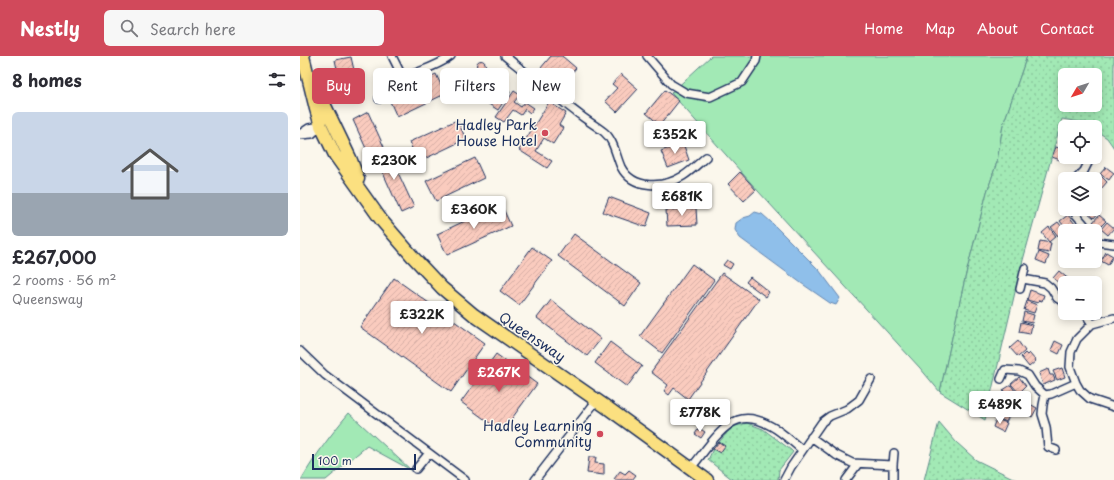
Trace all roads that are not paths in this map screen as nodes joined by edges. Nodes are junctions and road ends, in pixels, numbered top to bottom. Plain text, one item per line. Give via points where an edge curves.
1 (303, 56) edge
2 (392, 56) edge
3 (451, 56) edge
4 (505, 56) edge
5 (647, 56) edge
6 (757, 56) edge
7 (398, 68) edge
8 (427, 68) edge
9 (327, 124) junction
10 (300, 134) edge
11 (706, 157) dead end
12 (1077, 216) edge
13 (1084, 224) edge
14 (1102, 242) edge
15 (1114, 244) edge
16 (1025, 268) dead end
17 (1023, 279) junction
18 (1020, 289) dead end
19 (1058, 299) edge
20 (1114, 318) edge
21 (1089, 320) edge
22 (1092, 324) junction
23 (300, 351) edge
24 (870, 379) dead end
25 (1001, 379) dead end
26 (1076, 383) junction
27 (1045, 395) junction
28 (597, 400) junction
29 (1114, 407) edge
30 (811, 437) junction
31 (802, 450) junction
32 (1056, 450) dead end
33 (894, 452) dead end
34 (429, 453) junction
35 (858, 464) junction
36 (893, 465) junction
37 (691, 468) junction
38 (416, 469) dead end
39 (893, 478) dead end
40 (465, 480) edge
41 (535, 480) edge
42 (707, 480) edge
43 (784, 480) edge
44 (846, 480) edge

1 - 9 main road, Queensway
2 - 7 street
3 - 8 street
4 - 11 street via 604,132 611,140 622,169 635,181 648,185 667,184 684,176
5 - 6 street via 672,84 686,93 710,97 742,82
9 - 10 street via 312,134
9 - 28 main road, Queensway via 350,158 363,194 382,221 427,273 484,322
12 - 13 street
14 - 15 street
16 - 17 street
17 - 18 street
17 - 19 street via 1045,283
20 - 22 street
21 - 22 street
22 - 26 street via 1077,339 1072,352 1070,367
23 - 34 street via 326,375
24 - 30 street via 859,400 847,409 825,419
25 - 27 street via 1005,370 1019,371 1028,375
26 - 27 street
26 - 29 street via 1090,399
27 - 32 street via 1042,414 1048,447
28 - 37 main road, Queensway
28 - 41 street
30 - 31 street
30 - 35 street via 843,459
31 - 37 street via 765,423 738,420 717,436
31 - 43 street
33 - 36 street
34 - 38 street
34 - 40 street
35 - 36 street
35 - 44 street
36 - 39 street
37 - 42 main road, Queensway

